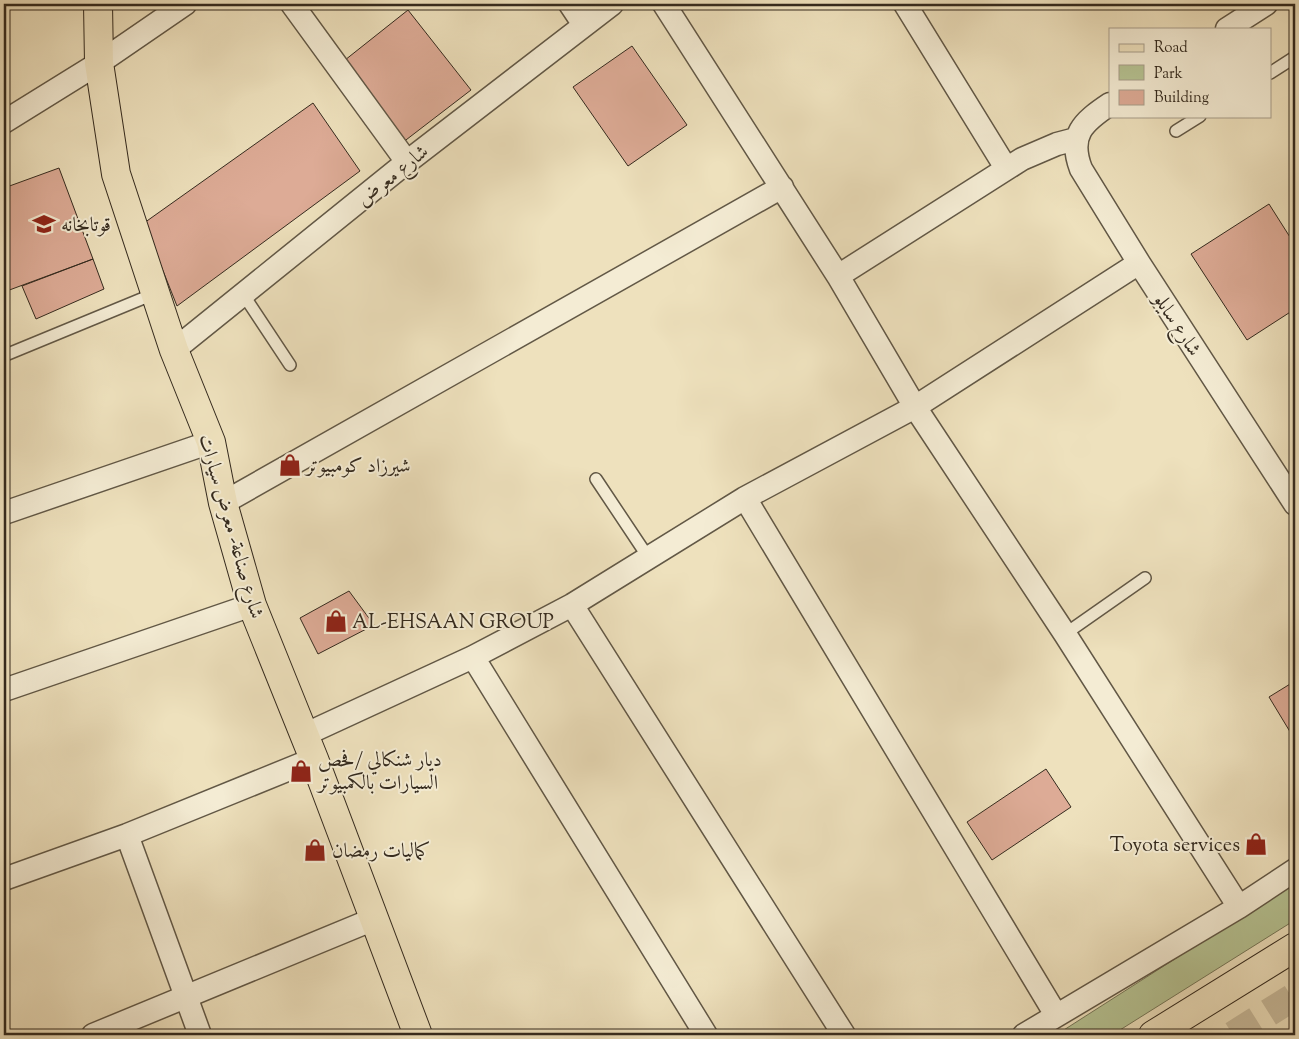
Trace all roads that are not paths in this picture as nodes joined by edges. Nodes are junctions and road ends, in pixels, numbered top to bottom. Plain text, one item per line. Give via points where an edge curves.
1 (98, 4) edge
2 (185, 4) edge
3 (292, 4) edge
4 (570, 4) edge
5 (612, 4) edge
6 (664, 4) edge
7 (905, 4) edge
8 (1266, 4) edge
9 (584, 25) junction
10 (1229, 28) edge
11 (1294, 61) edge
12 (99, 63) junction
13 (1272, 72) edge
14 (1109, 105) edge
15 (1197, 118) edge
16 (4, 122) edge
17 (1176, 132) dead end
18 (1076, 139) junction
19 (407, 162) junction
20 (1006, 168) junction
21 (782, 187) junction
22 (1139, 264) junction
23 (838, 276) junction
24 (156, 293) junction
25 (243, 294) junction
26 (174, 350) junction
27 (8, 354) dead end
28 (290, 365) dead end
29 (915, 407) junction
30 (211, 442) junction
31 (596, 479) dead end
32 (745, 498) junction
33 (223, 503) junction
34 (1295, 504) edge
35 (4, 514) edge
36 (648, 557) junction
37 (1145, 578) dead end
38 (252, 605) junction
39 (572, 605) junction
40 (1065, 634) junction
41 (473, 657) junction
42 (4, 690) edge
43 (309, 747) junction
44 (127, 835) junction
45 (1295, 870) edge
46 (4, 879) edge
47 (1239, 907) junction
48 (374, 920) junction
49 (1295, 948) edge
50 (1217, 996) junction
51 (187, 998) junction
52 (1056, 1015) junction
53 (93, 1035) edge
54 (200, 1035) edge
55 (418, 1035) edge
56 (706, 1035) edge
57 (844, 1035) edge
58 (1024, 1035) edge
59 (1154, 1035) edge
60 (1195, 1035) edge

1 - 12 main road, شارع صناعة- معرض سيارات
2 - 12 street
3 - 19 street
4 - 9 street
5 - 9 street, شارع معرض
6 - 21 street
7 - 20 street
8 - 10 street
9 - 19 street, شارع معرض
11 - 13 lane
12 - 16 street
12 - 24 main road, شارع صناعة- معرض سيارات via 116,174
14 - 18 street via 1082,125
15 - 17 lane
18 - 20 street via 1039,150
18 - 22 street, شارع سايلو via 1076,155 1081,169
19 - 25 street, شارع معرض
20 - 23 street
21 - 23 street
21 - 33 street
22 - 29 street
22 - 34 street, شارع سايلو
23 - 29 street
24 - 26 main road, شارع صناعة- معرض سيارات
24 - 27 lane
25 - 26 street, شارع معرض
25 - 28 lane
26 - 30 main road, شارع صناعة- معرض سيارات
29 - 32 street
29 - 40 street
30 - 33 main road, شارع صناعة- معرض سيارات
30 - 35 street
31 - 36 lane
32 - 36 street
32 - 52 street
33 - 38 main road, شارع صناعة- معرض سيارات
36 - 39 street
37 - 40 lane
38 - 42 street
38 - 43 main road, شارع صناعة- معرض سيارات
39 - 41 street
39 - 57 street
40 - 47 street
41 - 43 street
41 - 56 street
43 - 44 street
43 - 48 main road, شارع صناعة- معرض سيارات
44 - 46 street
44 - 51 street
45 - 47 street
47 - 52 street
48 - 51 street
48 - 55 main road, شارع صناعة- معرض سيارات
49 - 50 main road
50 - 59 main road
50 - 60 main road via 1199,1019
51 - 53 street
51 - 54 street
52 - 58 street

